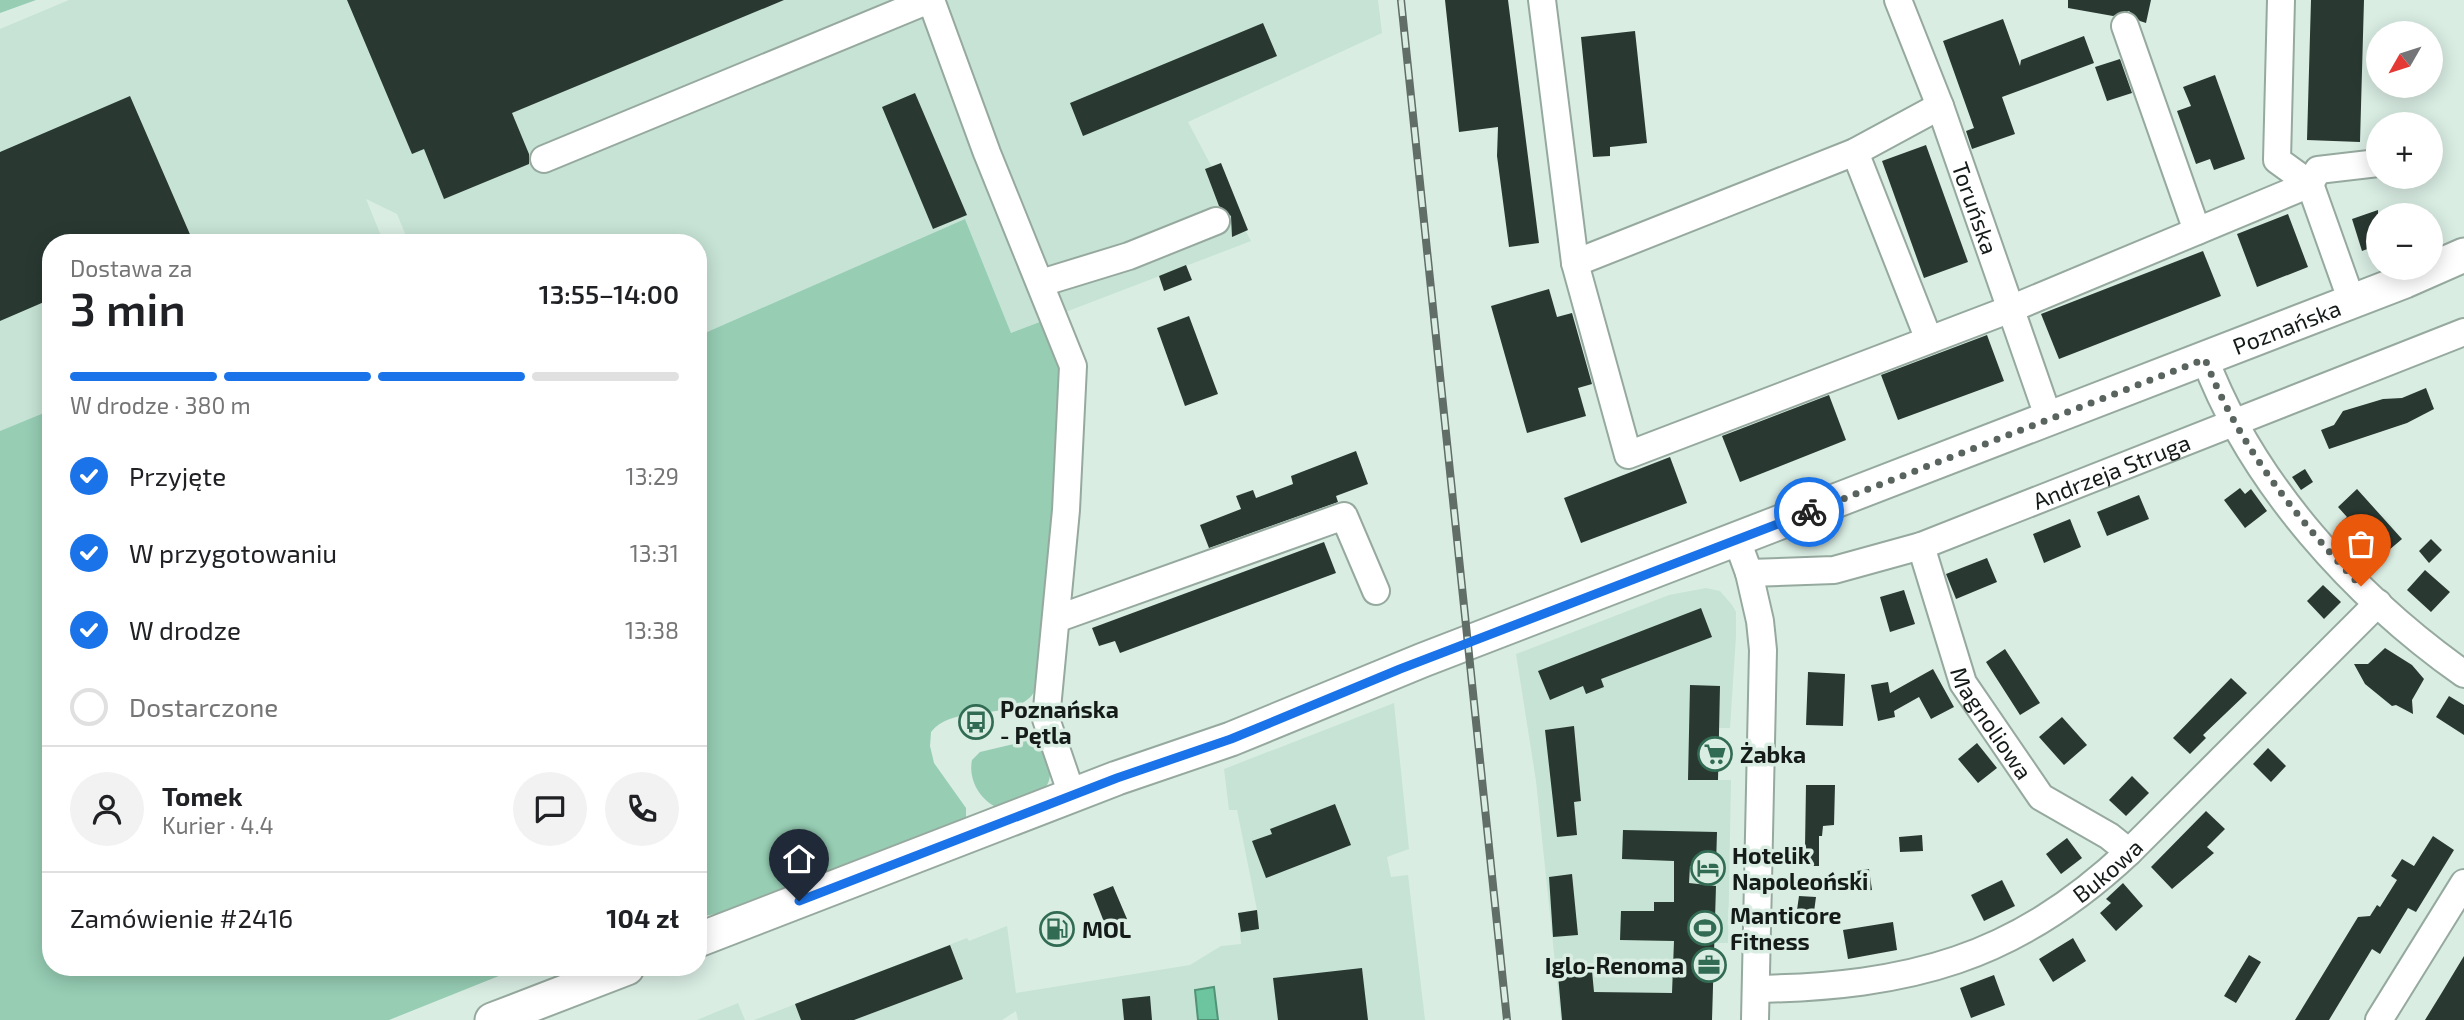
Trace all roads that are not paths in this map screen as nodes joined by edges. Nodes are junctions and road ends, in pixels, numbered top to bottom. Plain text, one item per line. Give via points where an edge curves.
1 (930, 0) edge
2 (1542, 0) edge
3 (1898, 0) edge
4 (2281, 0) edge
5 (2125, 26) dead end
6 (1940, 106) junction
7 (1855, 152) junction
8 (544, 159) dead end
9 (2366, 164) edge
10 (2310, 184) junction
11 (1216, 221) dead end
12 (2197, 231) junction
13 (2464, 255) edge
14 (1575, 263) junction
15 (1041, 283) junction
16 (2352, 302) junction
17 (2008, 310) junction
18 (2464, 332) edge
19 (1929, 341) junction
20 (2205, 359) junction
21 (2049, 419) junction
22 (2235, 424) junction
23 (1737, 540) junction
24 (1921, 546) junction
25 (1749, 573) junction
26 (1376, 591) dead end
27 (2378, 603) junction
28 (1056, 619) junction
29 (2464, 674) edge
30 (1072, 795) junction
31 (2129, 852) junction
32 (2464, 883) edge
33 (707, 937) edge
34 (606, 976) edge
35 (1756, 989) junction
36 (492, 1020) edge
37 (1755, 1020) edge
38 (2379, 1020) edge

1 - 8 street
1 - 15 street
2 - 14 street
3 - 6 street, Toruńska
4 - 10 street via 2277,160
5 - 12 street
6 - 7 street
6 - 17 street, Toruńska
7 - 14 street
7 - 19 street
9 - 10 street via 2318,170
10 - 12 street
10 - 16 street
11 - 15 street via 1129,256
12 - 17 street
13 - 16 main road, Poznańska
14 - 19 street via 1628,455
15 - 28 street via 1073,366
16 - 20 main road, Poznańska
17 - 19 street
17 - 21 street, Toruńska
18 - 22 street, Andrzeja Struga
20 - 21 main road, Poznańska
20 - 22 street
21 - 23 main road, Poznańska
22 - 24 street, Andrzeja Struga
22 - 27 street via 2288,503
23 - 25 street
23 - 30 main road, Poznańska via 1400,669 1222,743
24 - 25 street, Andrzeja Struga via 1834,570
24 - 31 street, Magnoliowa via 1970,694 2041,797
25 - 35 street via 1763,650
26 - 28 street via 1344,516
27 - 29 street
27 - 31 street, Bukowa
28 - 30 street via 1046,719
30 - 33 main road, Poznańska
31 - 35 street, Bukowa via 2043,919 1943,966 1859,984
32 - 38 street
34 - 36 main road
35 - 37 street

